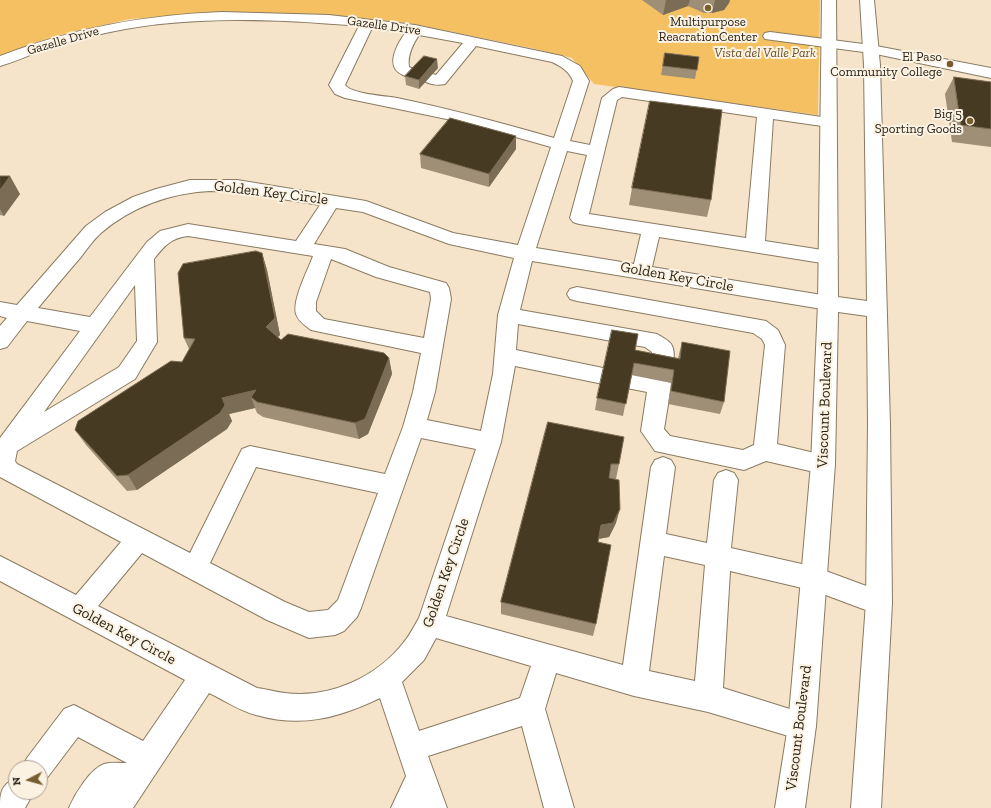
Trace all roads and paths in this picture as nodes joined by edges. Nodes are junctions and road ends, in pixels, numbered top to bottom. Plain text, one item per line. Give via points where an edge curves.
1 (829, 0) edge
2 (867, 0) edge
3 (368, 23) junction
4 (415, 29) junction
5 (770, 36) dead end
6 (472, 41) junction
7 (829, 43) junction
8 (871, 49) junction
9 (0, 61) edge
10 (991, 73) edge
11 (765, 113) junction
12 (829, 122) junction
13 (561, 145) junction
14 (597, 151) junction
15 (332, 201) junction
16 (651, 229) junction
17 (755, 246) junction
18 (301, 248) junction
19 (324, 251) junction
20 (525, 252) junction
21 (828, 257) junction
22 (144, 258) junction
23 (618, 267) junction
24 (642, 271) junction
25 (577, 294) dead end
26 (610, 300) junction
27 (828, 303) junction
28 (0, 309) edge
29 (876, 310) junction
30 (22, 313) junction
31 (508, 315) junction
32 (95, 326) junction
33 (0, 341) edge
34 (432, 347) junction
35 (505, 356) junction
36 (603, 376) edge
37 (661, 379) junction
38 (630, 380) edge
39 (414, 427) junction
40 (490, 442) junction
41 (7, 446) junction
42 (765, 451) junction
43 (823, 464) junction
44 (664, 467) dead end
45 (726, 480) dead end
46 (393, 486) junction
47 (139, 539) junction
48 (653, 542) junction
49 (718, 556) junction
50 (0, 568) edge
51 (194, 568) junction
52 (814, 579) junction
53 (878, 603) junction
54 (79, 610) junction
55 (430, 624) junction
56 (547, 658) junction
57 (204, 676) junction
58 (386, 677) junction
59 (634, 682) junction
60 (708, 698) junction
61 (531, 709) junction
62 (802, 726) junction
63 (410, 748) junction
64 (43, 760) edge
65 (141, 768) junction
66 (421, 778) junction
67 (84, 808) edge
68 (115, 808) edge
69 (406, 808) edge
70 (432, 808) edge
71 (559, 808) edge
72 (790, 808) edge
73 (866, 808) edge

1 - 7 street, Viscount Boulevard
2 - 8 street
3 - 4 street, Gazelle Drive
3 - 9 street, Gazelle Drive via 273,17 225,17 131,24 88,32
3 - 13 street via 337,85 341,91 469,119
4 - 6 street, Gazelle Drive
4 - 6 street via 407,41 400,62 402,69 439,81
5 - 7 street
6 - 13 street, Gazelle Drive via 557,59 575,69 581,81
7 - 8 street
7 - 12 street, Viscount Boulevard
8 - 10 street
8 - 29 street
11 - 12 street
11 - 14 street via 618,92 610,98
11 - 17 street
12 - 21 street, Viscount Boulevard
13 - 14 street
13 - 20 street, Gazelle Drive
14 - 16 street via 579,218
15 - 18 street
15 - 20 street, Golden Key Circle via 366,207 448,238
15 - 30 street, Golden Key Circle via 237,186 190,186 162,192 111,216 93,230
16 - 17 street
16 - 24 street
17 - 21 street
18 - 19 street
18 - 22 street via 188,230 172,231 160,239
19 - 34 street via 438,288 441,299
19 - 34 street via 306,302 306,314 318,325
20 - 23 street, Golden Key Circle
20 - 31 street, Golden Key Circle
21 - 27 street, Viscount Boulevard
22 - 32 street
22 - 41 street via 147,342 127,373
23 - 24 street, Golden Key Circle
23 - 26 street
24 - 27 street, Golden Key Circle
25 - 26 street
26 - 42 street via 759,326 771,334 775,345
27 - 29 street, Golden Key Circle
27 - 43 street, Viscount Boulevard
28 - 30 street
29 - 53 street via 879,424
30 - 32 street
30 - 33 street, Golden Key Circle
31 - 35 street, Golden Key Circle
31 - 37 street via 650,340 663,349
32 - 41 street
34 - 39 street via 424,392
35 - 36 street
35 - 40 street, Golden Key Circle via 504,374
37 - 38 street
37 - 42 street via 652,431 663,444 744,460
39 - 40 street
39 - 46 street
40 - 55 street, Golden Key Circle
41 - 47 street via 3,462 9,471
42 - 43 street
43 - 52 street, Viscount Boulevard
44 - 48 street
45 - 49 street
46 - 51 street via 250,456
46 - 51 street via 348,608 335,622 309,625
47 - 51 street
47 - 54 street
48 - 49 street
48 - 59 street
49 - 52 street
49 - 60 street
50 - 54 street, Golden Key Circle
52 - 53 street
52 - 62 street, Viscount Boulevard
53 - 73 street
54 - 57 street, Golden Key Circle
55 - 56 street
55 - 58 street, Golden Key Circle via 414,651
56 - 59 street
56 - 61 street
57 - 58 street, Golden Key Circle via 255,701 286,707 320,706 352,697 373,687
57 - 65 street
58 - 63 street
59 - 60 street
60 - 62 street
61 - 63 street
61 - 71 street
62 - 72 street, Viscount Boulevard
63 - 66 street
64 - 65 street via 74,719
65 - 67 street via 106,778
65 - 68 street
66 - 69 street
66 - 70 street

